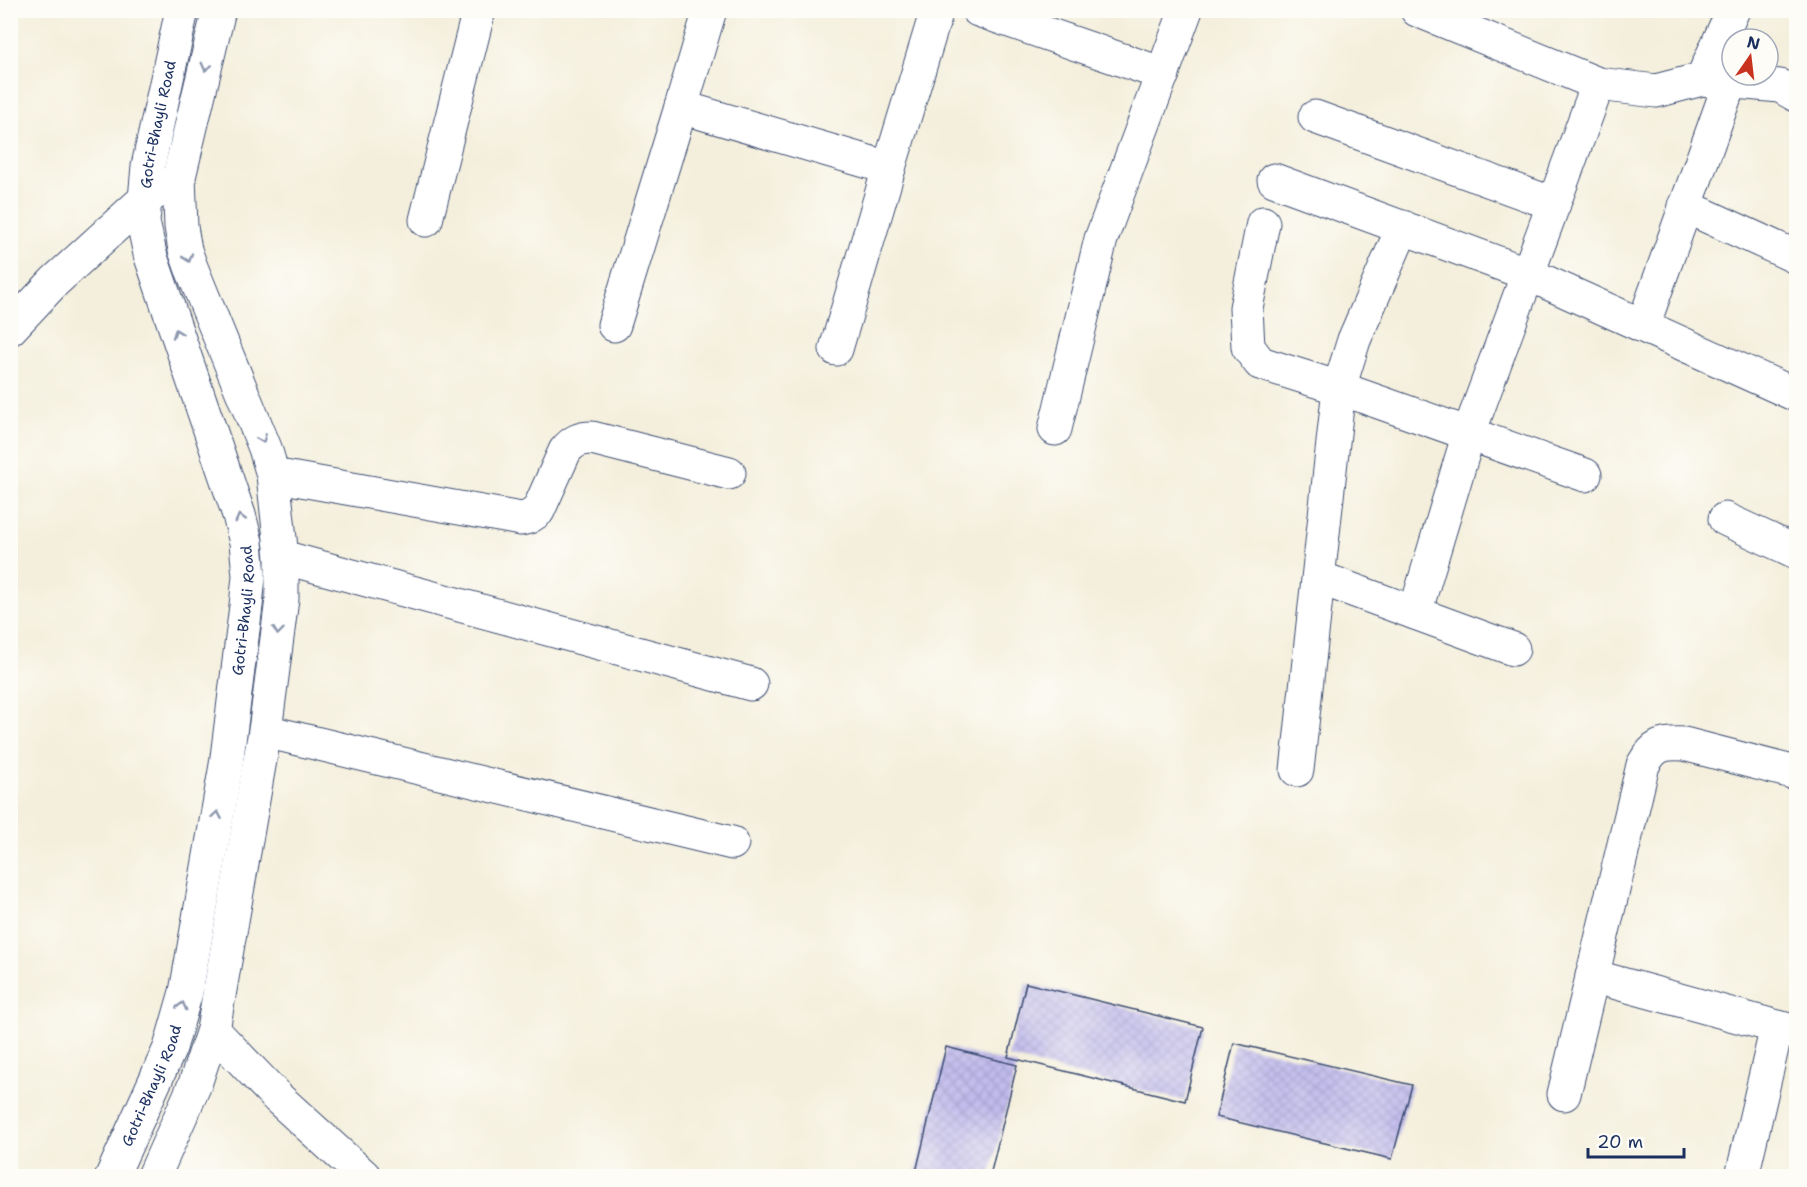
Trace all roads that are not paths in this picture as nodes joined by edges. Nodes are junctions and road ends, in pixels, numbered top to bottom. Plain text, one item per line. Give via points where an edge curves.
1 (182, 10) edge
2 (219, 10) edge
3 (479, 10) edge
4 (710, 10) edge
5 (937, 10) edge
6 (978, 10) edge
7 (1186, 10) edge
8 (1417, 10) edge
9 (1732, 10) edge
10 (1163, 74) junction
11 (1716, 81) junction
12 (1598, 84) junction
13 (1797, 95) edge
14 (681, 107) junction
15 (1314, 117) dead end
16 (889, 168) junction
17 (179, 177) junction
18 (1274, 180) dead end
19 (145, 199) junction
20 (1554, 204) junction
21 (1685, 206) junction
22 (426, 220) dead end
23 (1263, 223) dead end
24 (1403, 227) junction
25 (1797, 257) edge
26 (1528, 274) junction
27 (614, 325) dead end
28 (1643, 326) junction
29 (10, 329) edge
30 (836, 349) dead end
31 (1340, 388) junction
32 (1797, 395) edge
33 (1055, 429) dead end
34 (1469, 433) junction
35 (729, 473) dead end
36 (273, 475) junction
37 (1585, 475) dead end
38 (1725, 519) dead end
39 (1797, 552) edge
40 (282, 557) junction
41 (1320, 578) junction
42 (1415, 614) junction
43 (1513, 650) dead end
44 (752, 684) dead end
45 (265, 731) junction
46 (1297, 770) dead end
47 (1797, 773) edge
48 (732, 843) dead end
49 (1592, 976) junction
50 (1787, 1029) edge
51 (213, 1030) junction
52 (1564, 1094) dead end
53 (112, 1176) edge
54 (154, 1176) edge
55 (364, 1176) edge
56 (1742, 1176) edge

1 - 19 street, Gotri-Bhayli Road via 147,166
2 -> 17 street, Gotri-Bhayli Road
3 - 22 street
4 - 14 street
5 - 16 street
6 - 10 street
7 - 10 street
8 - 12 street
9 - 11 street
10 - 33 street via 1101,239
11 - 12 street via 1656,91
11 - 13 street via 1780,86
11 - 21 street
12 - 20 street
14 - 16 street
14 - 27 street
15 - 20 street
16 - 30 street
17 - 19 street
17 -> 36 street, Gotri-Bhayli Road via 185,250
18 - 24 street
19 - 29 street via 54,282
53 -> 19 street, Gotri-Bhayli Road via 170,1048 186,992 226,765 249,576 239,515 150,254 143,222
20 - 26 street
21 - 25 street
21 - 28 street
23 - 31 street via 1246,308 1248,347 1260,363
24 - 26 street
24 - 31 street via 1354,340
26 - 28 street
26 - 34 street
28 - 32 street
31 - 34 street
31 - 41 street
34 - 37 street
34 - 42 street
35 - 36 street via 583,438 572,442 565,451 538,511 521,519
36 - 40 street, Gotri-Bhayli Road
38 - 39 street
40 - 44 street
40 -> 45 street, Gotri-Bhayli Road via 282,599
41 - 42 street
41 - 46 street
42 - 43 street
45 - 48 street
45 - 51 street, Gotri-Bhayli Road
47 - 49 street via 1684,744 1667,743 1651,751 1642,765
49 - 50 street
49 - 52 street
50 - 56 street
51 - 54 street, Gotri-Bhayli Road via 195,1084
51 - 55 street via 278,1098

